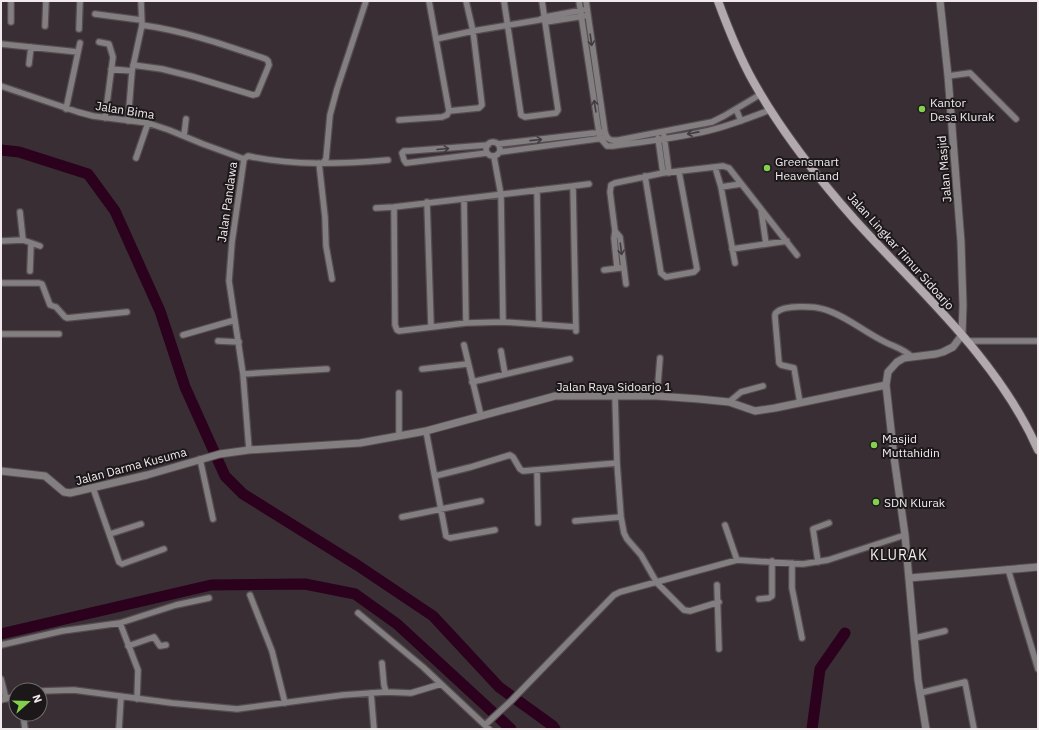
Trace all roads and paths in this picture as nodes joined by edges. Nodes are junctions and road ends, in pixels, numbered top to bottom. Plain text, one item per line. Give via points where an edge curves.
1 (11, 1) edge
2 (46, 1) edge
3 (80, 1) edge
4 (141, 1) edge
5 (366, 1) edge
6 (429, 1) edge
7 (466, 1) edge
8 (504, 1) edge
9 (542, 1) edge
10 (580, 1) edge
11 (586, 1) edge
12 (718, 1) edge
13 (940, 1) edge
14 (584, 10) junction
15 (95, 14) dead end
16 (588, 16) junction
17 (581, 17) junction
18 (543, 20) junction
19 (11, 22) dead end
20 (141, 22) junction
21 (509, 25) junction
22 (45, 26) dead end
23 (79, 29) dead end
24 (473, 31) junction
25 (436, 39) junction
26 (99, 42) dead end
27 (80, 43) dead end
28 (1, 44) edge
29 (31, 47) junction
30 (78, 52) junction
31 (29, 64) dead end
32 (133, 68) junction
33 (111, 69) junction
34 (948, 76) junction
35 (1, 86) edge
36 (761, 94) junction
37 (66, 109) junction
38 (736, 109) junction
39 (770, 110) junction
40 (449, 111) junction
41 (724, 116) junction
42 (105, 118) junction
43 (1016, 119) dead end
44 (186, 120) dead end
45 (399, 120) dead end
46 (128, 121) junction
47 (741, 121) junction
48 (712, 122) junction
49 (148, 123) junction
50 (728, 125) junction
51 (714, 129) junction
52 (660, 132) junction
53 (603, 135) junction
54 (184, 136) junction
55 (664, 139) junction
56 (658, 140) junction
57 (498, 144) junction
58 (488, 145) junction
59 (421, 150) junction
60 (500, 152) junction
61 (487, 153) junction
62 (494, 156) junction
63 (136, 158) dead end
64 (244, 159) junction
65 (388, 160) dead end
66 (422, 161) junction
67 (321, 163) junction
68 (715, 167) junction
69 (679, 172) junction
70 (663, 173) junction
71 (670, 173) junction
72 (645, 176) junction
73 (588, 184) dead end
74 (741, 184) junction
75 (573, 186) junction
76 (721, 187) junction
77 (537, 190) junction
78 (501, 195) junction
79 (464, 199) junction
80 (427, 202) junction
81 (394, 207) junction
82 (376, 208) dead end
83 (760, 208) junction
84 (20, 212) dead end
85 (616, 231) junction
86 (23, 240) junction
87 (786, 241) junction
88 (1, 242) edge
89 (31, 244) junction
90 (766, 244) junction
91 (40, 246) dead end
92 (732, 250) junction
93 (797, 255) dead end
94 (735, 263) dead end
95 (624, 267) junction
96 (617, 268) junction
97 (604, 270) dead end
98 (30, 271) dead end
99 (332, 279) dead end
100 (1, 283) edge
101 (626, 284) dead end
102 (127, 312) dead end
103 (236, 320) junction
104 (503, 322) junction
105 (466, 323) junction
106 (539, 324) junction
107 (431, 326) junction
108 (1, 334) edge
109 (59, 334) dead end
110 (183, 335) dead end
111 (965, 338) junction
112 (218, 341) dead end
113 (1038, 341) edge
114 (239, 342) junction
115 (464, 345) dead end
116 (501, 351) dead end
117 (912, 356) junction
118 (660, 358) dead end
119 (570, 360) dead end
120 (467, 364) junction
121 (327, 369) dead end
122 (422, 369) dead end
123 (243, 374) junction
124 (505, 374) junction
125 (472, 382) junction
126 (886, 385) junction
127 (763, 386) dead end
128 (399, 393) dead end
129 (615, 396) junction
130 (657, 396) junction
131 (729, 402) junction
132 (800, 402) junction
133 (480, 416) junction
134 (426, 431) junction
135 (399, 436) junction
136 (249, 450) junction
137 (1038, 450) edge
138 (200, 459) junction
139 (617, 462) junction
140 (537, 470) junction
141 (1, 471) edge
142 (435, 476) junction
143 (93, 488) junction
144 (481, 501) dead end
145 (441, 510) junction
146 (402, 517) dead end
147 (621, 517) junction
148 (213, 519) dead end
149 (575, 521) dead end
150 (538, 523) dead end
151 (829, 523) dead end
152 (141, 524) dead end
153 (725, 524) dead end
154 (495, 530) dead end
155 (110, 534) junction
156 (905, 536) junction
157 (164, 549) dead end
158 (737, 560) junction
159 (772, 562) junction
160 (818, 562) junction
161 (792, 563) junction
162 (1038, 567) edge
163 (1008, 569) junction
164 (909, 578) junction
165 (657, 583) junction
166 (718, 584) dead end
167 (250, 595) dead end
168 (209, 598) dead end
169 (759, 599) dead end
170 (719, 602) junction
171 (358, 613) dead end
172 (120, 623) junction
173 (945, 631) dead end
174 (802, 638) dead end
175 (915, 638) junction
176 (166, 645) dead end
177 (1, 646) edge
178 (128, 646) junction
179 (719, 649) dead end
180 (382, 663) dead end
181 (1038, 669) edge
182 (1, 679) edge
183 (440, 684) junction
184 (48, 691) edge
185 (386, 692) junction
186 (371, 693) junction
187 (920, 693) junction
188 (121, 697) junction
189 (3, 699) edge
190 (137, 699) junction
191 (285, 703) junction
192 (488, 725) edge
193 (119, 729) edge
194 (374, 729) edge
195 (926, 729) edge
196 (974, 729) edge

1 - 19 street
2 - 22 street
3 - 23 street
4 - 20 street
5 - 67 street via 337,89 330,115 326,159
6 - 25 street
7 - 24 street
8 - 21 street
9 - 18 street
10 - 14 street
11 - 14 street
12 - 36 main road, Jalan Lingkar Timur Sidoarjo via 733,39
13 - 34 street, Jalan Masjid
14 - 16 street
14 - 17 street
14 - 18 street
15 - 20 street
16 - 17 street
16 -> 53 street
17 - 18 street
53 -> 17 street
18 - 21 street
18 - 21 street via 558,110 556,113 525,117 521,115
20 - 32 street
20 - 32 street via 204,38 266,59 269,65 257,94 253,95 162,68
21 - 24 street
24 - 25 street
24 - 40 street via 482,105 479,108
25 - 40 street
26 - 33 street via 110,46 113,57
27 - 30 street
28 - 29 street
29 - 30 street
29 - 31 street
30 - 37 street
32 - 33 street
32 - 46 street
33 - 42 street
34 - 43 street via 970,73
34 - 111 street, Jalan Masjid via 961,242
35 - 37 street, Jalan Bima
36 - 38 street
36 - 39 main road, Jalan Lingkar Timur Sidoarjo
37 - 42 street, Jalan Bima
38 - 41 street
38 - 47 street
39 - 47 street
39 - 111 main road, Jalan Lingkar Timur Sidoarjo via 820,179 849,213
40 - 45 street via 442,117
41 - 48 street
41 - 50 street
42 - 46 street, Jalan Bima
44 - 54 street
46 - 49 street, Jalan Bima
47 - 50 street
48 - 51 street
48 - 52 street
49 - 54 street, Jalan Bima
49 - 63 street
50 - 51 street
51 -> 55 street
52 - 53 street via 615,141
52 - 55 street
52 - 56 street
53 - 56 street via 605,144 610,146
57 -> 53 street
53 - 60 street
54 - 64 street, Jalan Bima
55 - 56 street
55 - 71 street
56 - 70 street
57 - 58 street via 492,142
57 - 60 street
59 -> 58 street
58 - 61 street
59 - 66 street
59 - 66 street via 404,151 402,155 406,163
60 - 62 street
61 - 62 street
61 - 66 street
62 - 78 street
64 - 67 street, Jalan Pandawa via 248,156
64 - 103 street, Jalan Pandawa via 232,242 230,276
65 - 67 street, Jalan Pandawa
67 - 99 street via 326,246
68 - 69 street
68 - 74 street via 726,166
68 - 76 street
69 - 71 street
69 - 72 street via 697,269 694,272 666,277 661,273
70 - 71 street
70 - 72 street
72 - 85 street via 615,183 612,186 610,192
73 - 75 street
74 - 76 street
74 - 83 street
75 - 77 street
75 - 106 street via 576,329
76 - 92 street
77 - 78 street
77 - 106 street
78 - 79 street
78 - 104 street
79 - 80 street
79 - 105 street
80 - 81 street
80 - 107 street
81 - 82 street
81 - 107 street via 396,327 399,331
83 - 87 street
83 - 90 street
84 - 86 street
85 -> 95 street via 620,237
85 - 96 street via 614,238
86 - 88 street
86 - 89 street
87 - 90 street
87 - 93 street
89 - 91 street
89 - 98 street
90 - 92 street
92 - 94 street
95 - 96 street
95 - 101 street
96 - 97 street
100 - 102 street via 42,284 50,305 56,307 67,318
103 - 110 street
103 - 114 street, Jalan Pandawa
104 - 105 street
104 - 106 street
105 - 107 street
108 - 109 street
111 - 113 street
111 - 117 street via 943,352
111 - 137 main road, Jalan Lingkar Timur Sidoarjo via 1012,402
112 - 114 street
114 - 123 street, Jalan Pandawa
115 - 120 street
116 - 124 street
117 - 126 street via 900,360 893,366 887,376
117 - 132 street via 822,309 800,307 780,310 775,317 779,363 794,368
118 - 130 street
119 - 124 street
120 - 122 street
120 - 125 street
121 - 123 street
123 - 136 street, Jalan Pandawa
124 - 125 street
125 - 133 street
126 - 132 street, Jalan Raya Sidoarjo 1
126 - 156 street
127 - 131 street via 741,392
128 - 135 street
129 - 130 street, Jalan Raya Sidoarjo 1
129 - 133 street, Jalan Raya Sidoarjo 1 via 555,396
129 - 139 street
130 - 131 street, Jalan Raya Sidoarjo 1
131 - 132 street, Jalan Raya Sidoarjo 1 via 755,411
133 - 134 street, Jalan Raya Sidoarjo 1
134 - 135 street, Jalan Raya Sidoarjo 1
134 - 142 street
135 - 136 street, Jalan Raya Sidoarjo 1 via 360,443
136 - 138 street, Jalan Darma Kusuma
138 - 143 street, Jalan Darma Kusuma
138 - 148 street
139 - 140 street
139 - 147 street
140 - 142 street via 521,471 510,455
140 - 150 street
141 - 143 street, Jalan Darma Kusuma via 45,476 66,493
142 - 145 street
143 - 155 street
144 - 145 street
145 - 146 street
145 - 154 street via 446,535 449,538
147 - 149 street
147 - 165 street via 627,539
151 - 160 street via 813,528
152 - 155 street
153 - 158 street
155 - 157 street via 119,562 122,564
156 - 160 street
156 - 164 street
158 - 159 street
158 - 165 street
159 - 161 street
159 - 169 street via 772,596
160 - 161 street
161 - 174 street via 793,596
162 - 163 street
163 - 164 street
163 - 181 street
164 - 175 street
165 - 170 street via 686,611
165 - 192 street via 614,595
166 - 170 street
167 - 191 street via 272,651
168 - 172 street via 176,605
170 - 179 street
171 - 183 street via 423,666
172 - 177 street via 62,631
172 - 178 street
173 - 175 street
175 - 187 street
176 - 178 street via 160,646 154,637
178 - 190 street via 138,672
180 - 185 street
182 - 189 street
183 - 185 street via 412,693
183 - 192 street
184 - 188 street via 74,690
185 - 186 street
186 - 191 street
186 - 194 street
187 - 195 street
187 - 196 street via 965,682
188 - 190 street
188 - 193 street
190 - 191 street via 237,709

